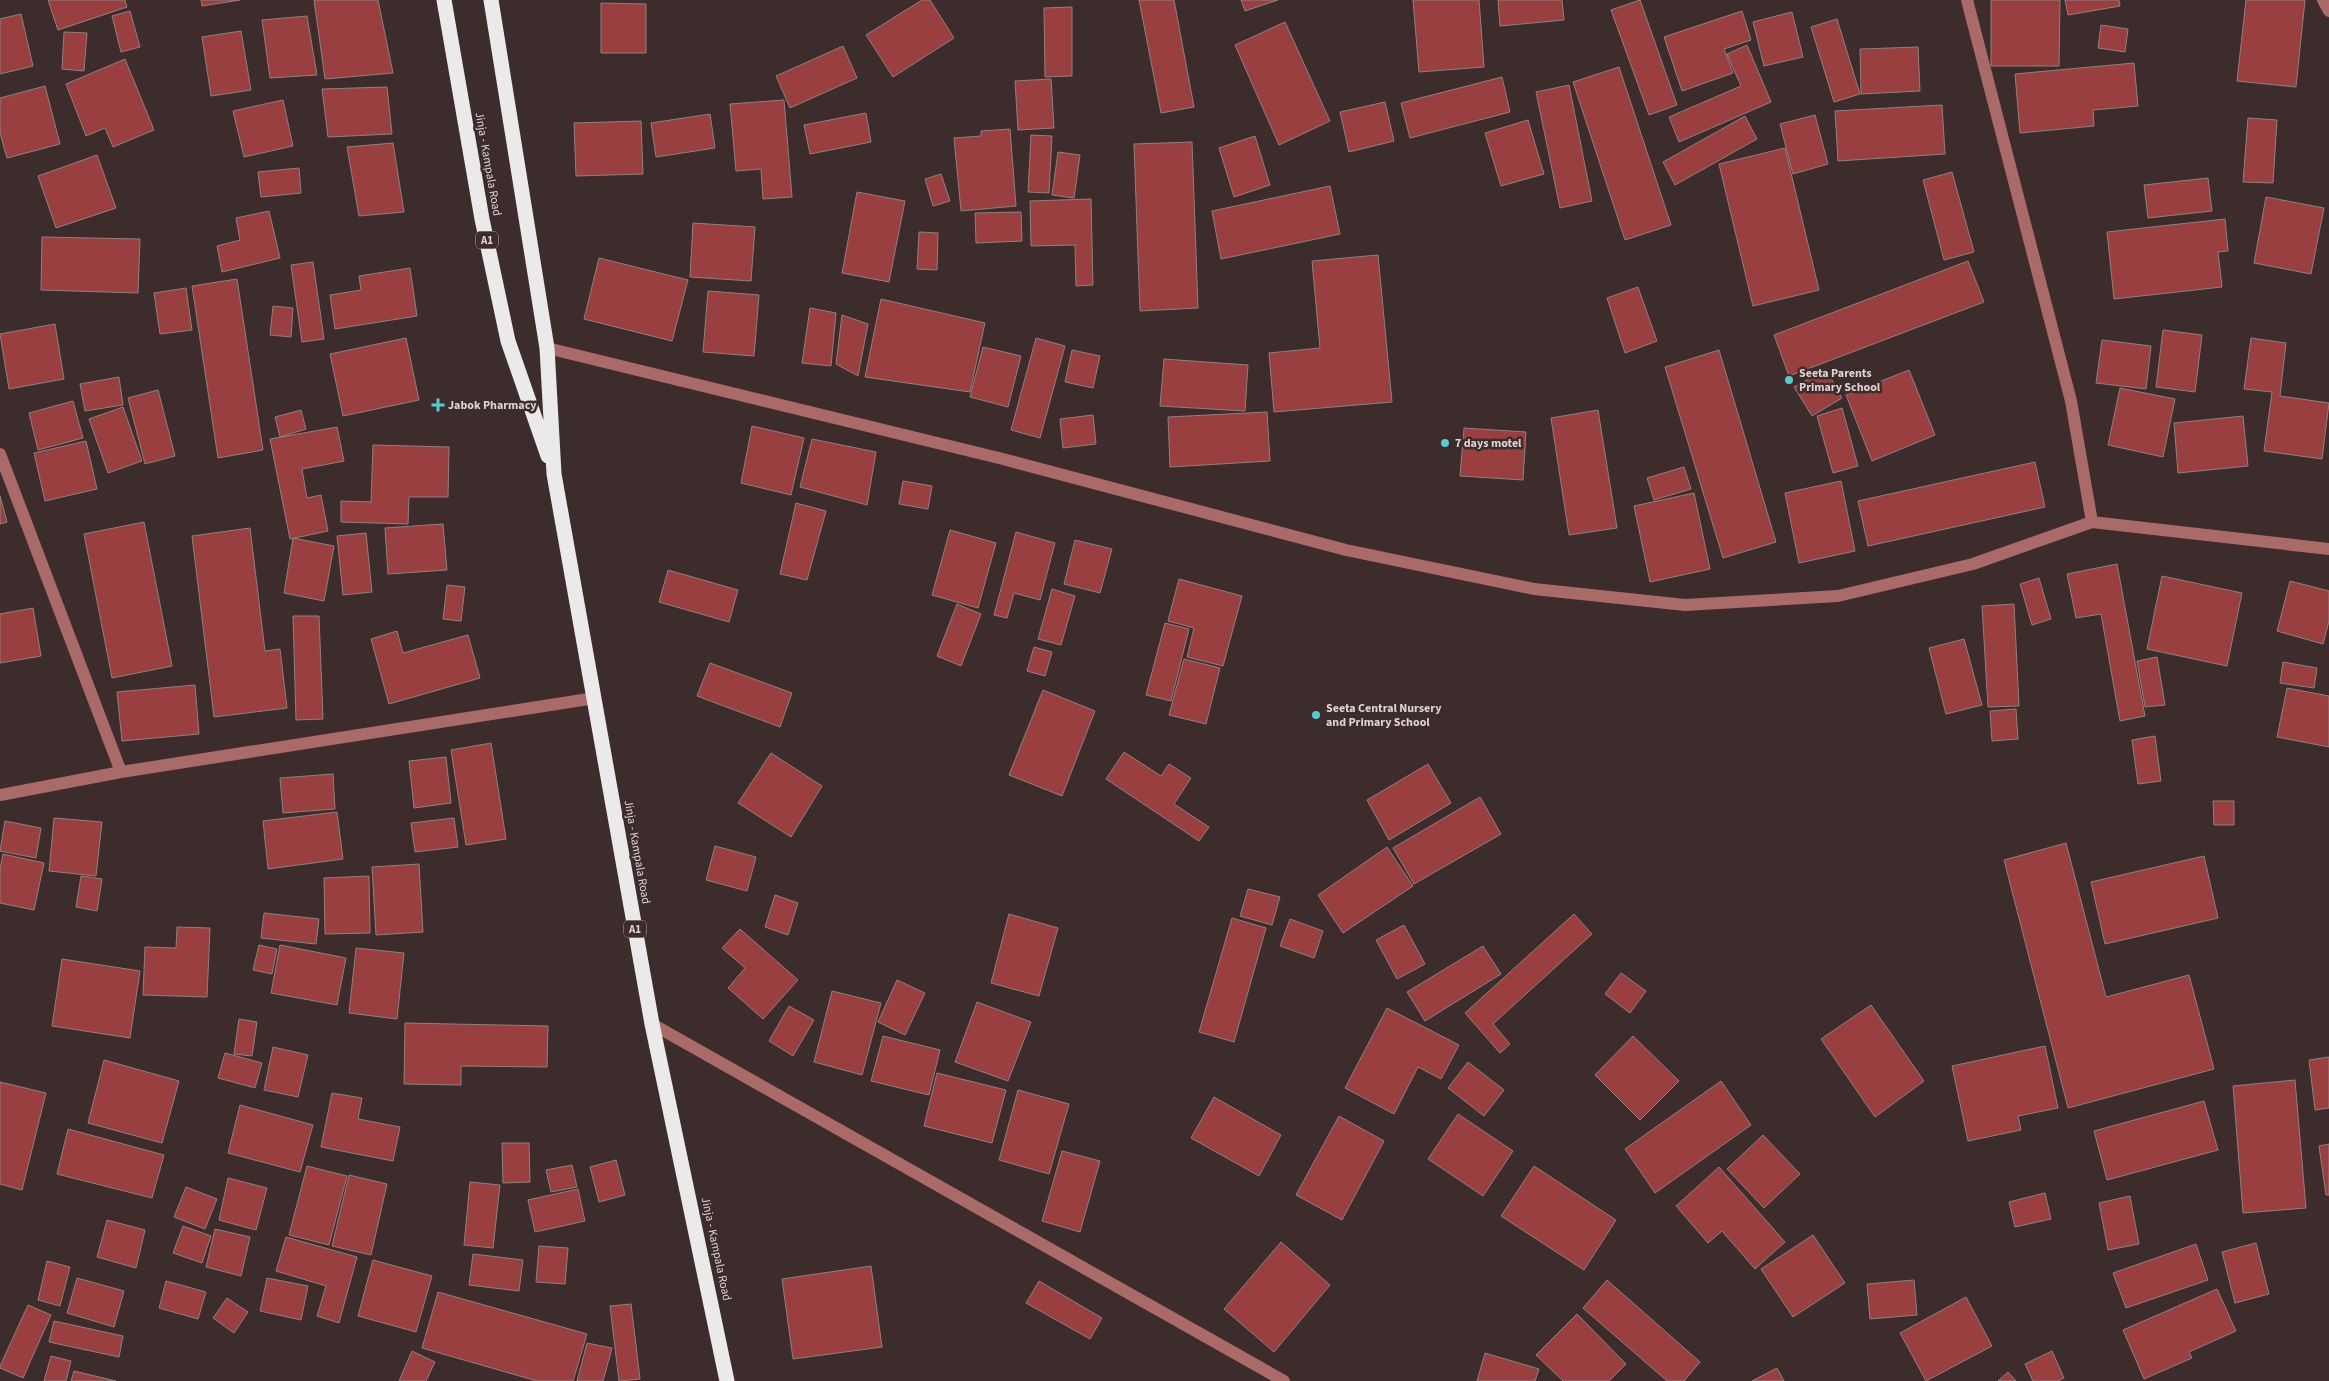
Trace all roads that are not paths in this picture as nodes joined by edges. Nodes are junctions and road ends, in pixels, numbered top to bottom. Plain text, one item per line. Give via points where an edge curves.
1 (444, 0) edge
2 (491, 0) edge
3 (1967, 0) edge
4 (2323, 0) edge
5 (2329, 11) edge
6 (547, 348) junction
7 (0, 454) edge
8 (554, 474) junction
9 (2092, 522) junction
10 (2329, 549) edge
11 (595, 698) junction
12 (122, 772) junction
13 (0, 795) edge
14 (652, 1024) junction
15 (727, 1381) edge
16 (1284, 1381) edge

1 - 8 highway, Jinja - Kampala Road / A1 via 482,219 508,341
2 - 6 highway, Jinja - Kampala Road / A1
3 - 9 street via 2071,401
4 - 5 street
6 - 8 highway, Jinja - Kampala Road / A1
6 - 9 street via 999,458 1346,550 1553,591 1685,605 1838,596 1974,564
7 - 12 street
8 - 11 highway, Jinja - Kampala Road / A1
9 - 10 street
11 - 12 street
11 - 14 highway, Jinja - Kampala Road / A1
12 - 13 street
14 - 15 highway, Jinja - Kampala Road / A1
14 - 16 street

